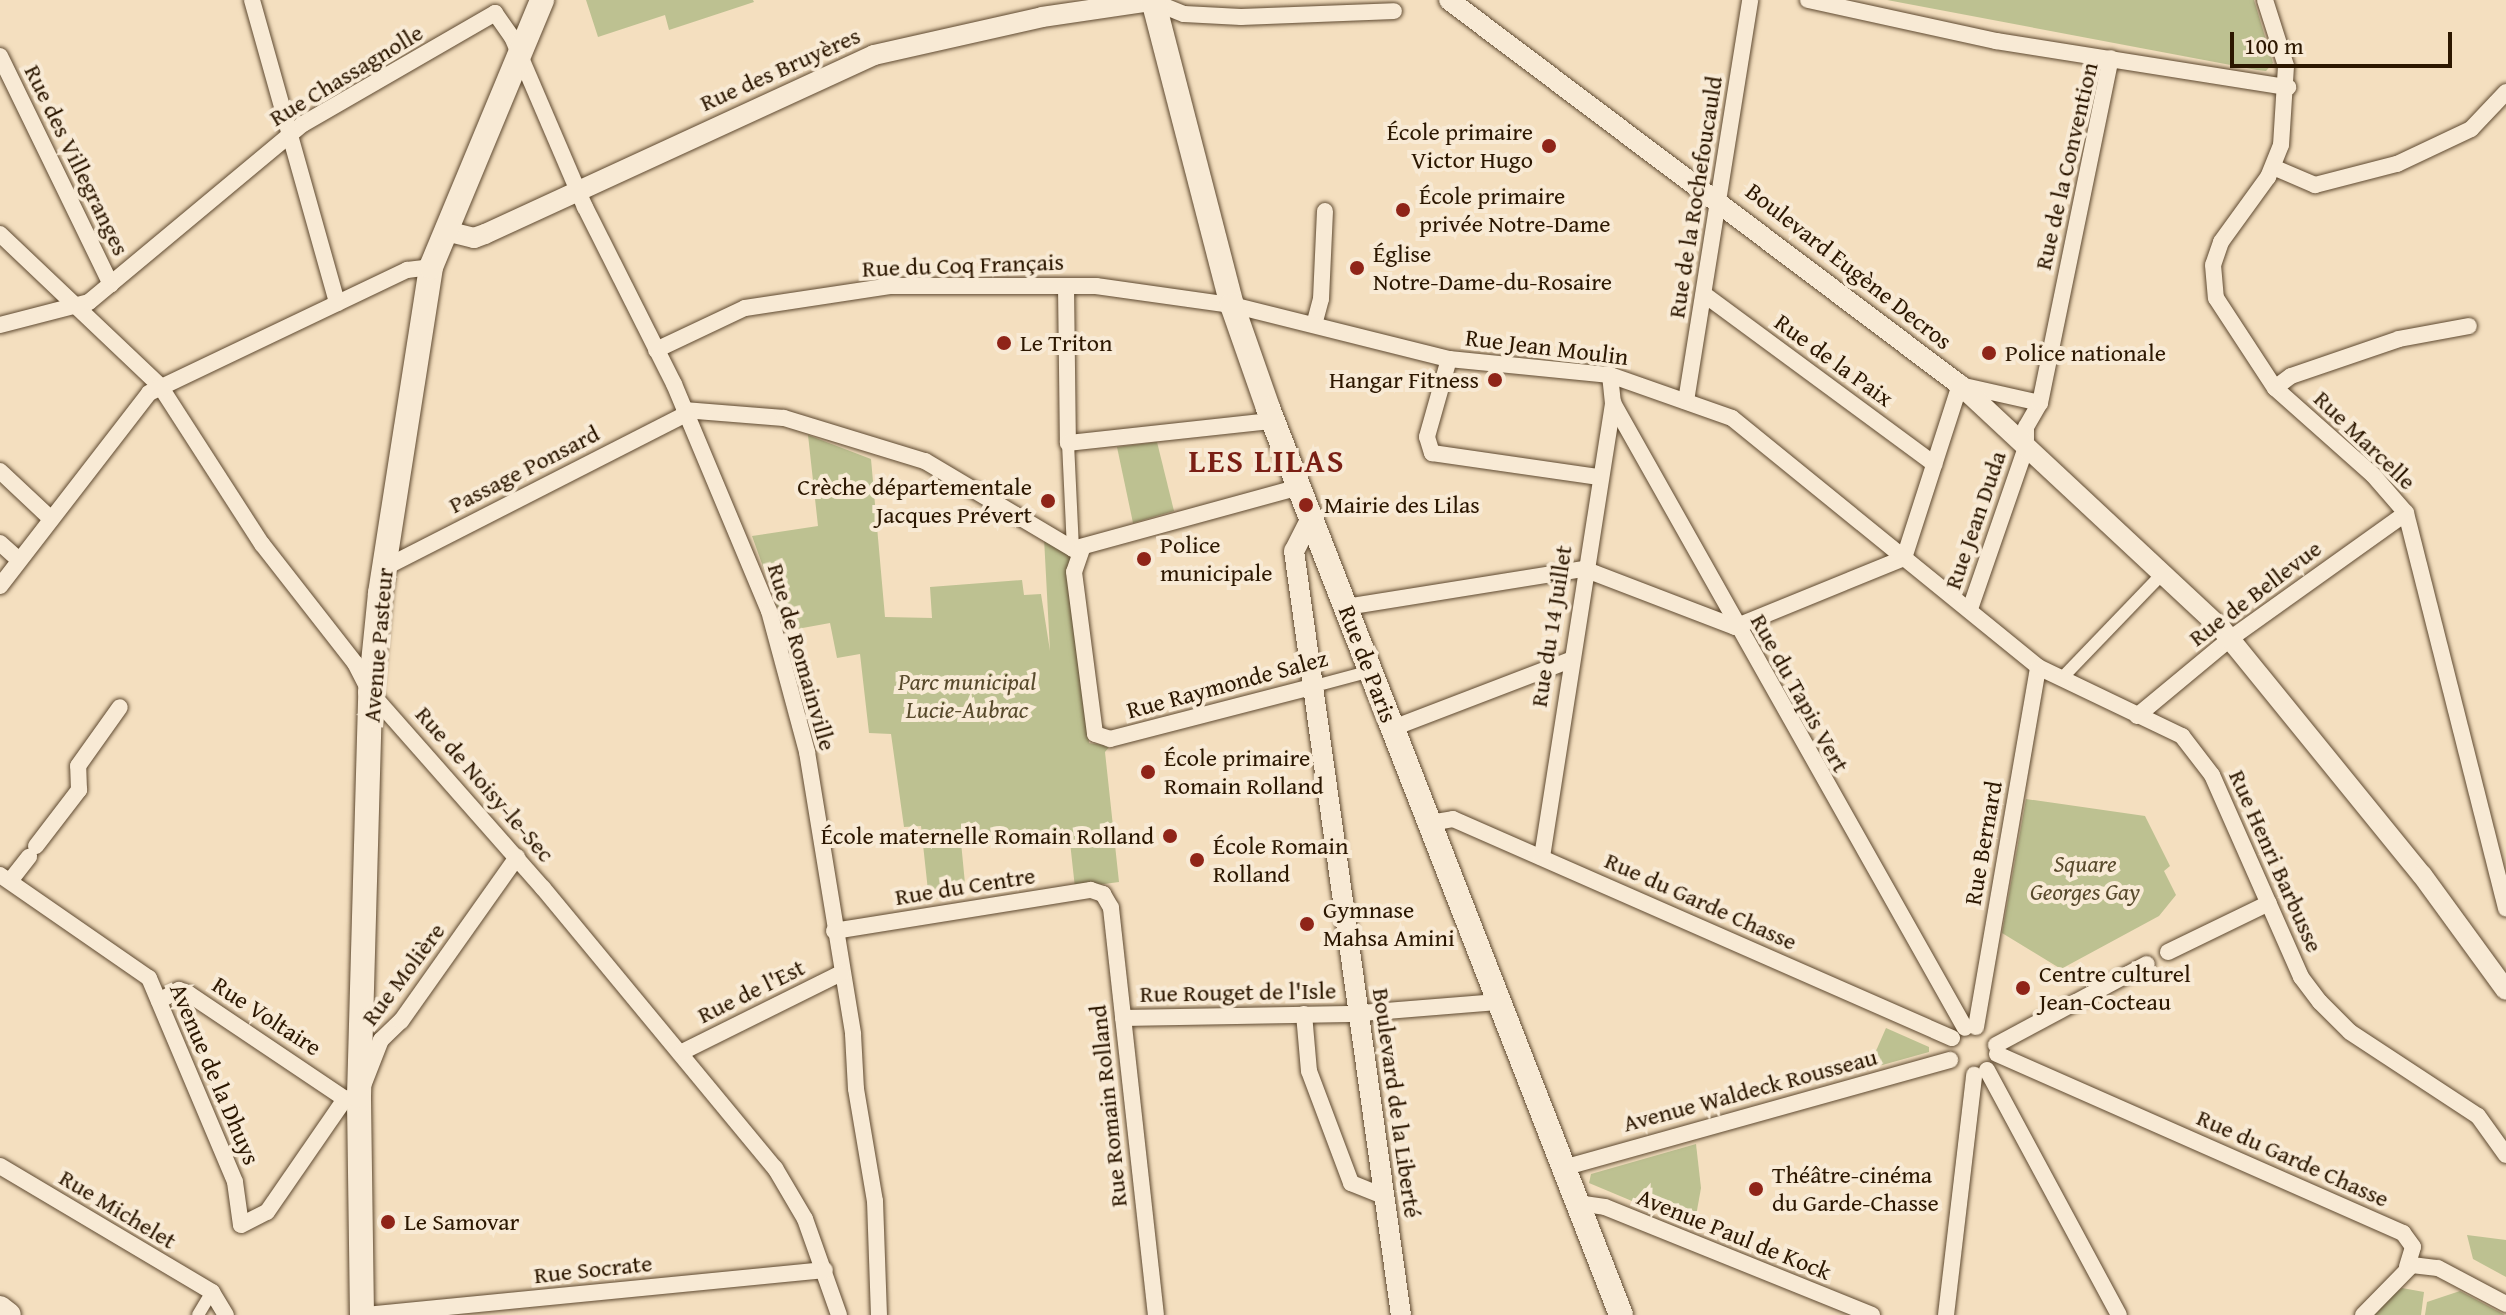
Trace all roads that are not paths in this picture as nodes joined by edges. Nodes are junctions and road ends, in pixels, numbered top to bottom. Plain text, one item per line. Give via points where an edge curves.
1 (252, 0) edge
2 (542, 0) edge
3 (1449, 0) edge
4 (1750, 0) edge
5 (1808, 0) edge
6 (2265, 0) edge
7 (1155, 1) edge
8 (1475, 10) edge
9 (1394, 11) dead end
10 (0, 56) edge
11 (520, 56) junction
12 (2111, 58) junction
13 (2288, 87) junction
14 (2506, 92) edge
15 (290, 133) junction
16 (2273, 167) junction
17 (578, 192) junction
18 (1720, 200) junction
19 (1325, 211) dead end
20 (446, 231) junction
21 (0, 234) edge
22 (431, 267) junction
23 (111, 285) junction
24 (1066, 286) junction
25 (1705, 295) junction
26 (337, 303) junction
27 (1232, 305) junction
28 (77, 306) junction
29 (0, 325) edge
30 (1314, 325) junction
31 (2469, 326) dead end
32 (656, 350) junction
33 (1449, 359) junction
34 (1610, 375) junction
35 (1960, 385) junction
36 (160, 386) junction
37 (2275, 388) junction
38 (1686, 401) junction
39 (1613, 403) junction
40 (2040, 403) junction
41 (685, 412) junction
42 (1272, 421) junction
43 (1068, 443) junction
44 (2026, 447) junction
45 (1934, 464) junction
46 (0, 471) edge
47 (1599, 477) junction
48 (1296, 488) junction
49 (2406, 513) junction
50 (49, 517) junction
51 (1310, 520) junction
52 (0, 543) edge
53 (1077, 549) junction
54 (1904, 558) junction
55 (18, 559) junction
56 (384, 568) junction
57 (1584, 569) junction
58 (2162, 574) junction
59 (0, 586) edge
60 (1346, 607) junction
61 (1970, 609) junction
62 (1735, 627) junction
63 (2231, 638) junction
64 (1570, 660) junction
65 (2038, 667) junction
66 (1371, 671) junction
67 (2061, 679) junction
68 (1311, 687) junction
69 (370, 692) junction
70 (120, 707) dead end
71 (2137, 716) junction
72 (1393, 728) junction
73 (1430, 823) junction
74 (517, 857) junction
75 (1542, 857) junction
76 (5, 878) edge
77 (1103, 894) joint
78 (2269, 903) junction
79 (2506, 909) edge
80 (834, 931) junction
81 (2168, 952) dead end
82 (2147, 964) dead end
83 (841, 973) junction
84 (2506, 990) edge
85 (159, 1001) junction
86 (1498, 1002) junction
87 (1358, 1013) junction
88 (1304, 1014) junction
89 (1123, 1018) junction
90 (1964, 1031) junction
91 (1996, 1050) junction
92 (682, 1052) junction
93 (1950, 1060) junction
94 (1980, 1073) junction
95 (352, 1097) junction
96 (2506, 1155) edge
97 (0, 1166) edge
98 (1563, 1168) junction
99 (1384, 1196) junction
100 (1577, 1203) junction
101 (241, 1225) joint
102 (2407, 1267) junction
103 (825, 1270) junction
104 (212, 1292) junction
105 (2506, 1304) edge
106 (0, 1308) edge
107 (9, 1315) edge
108 (198, 1315) edge
109 (226, 1315) edge
110 (364, 1315) edge
111 (839, 1315) edge
112 (879, 1315) edge
113 (1156, 1315) edge
114 (1401, 1315) edge
115 (1621, 1315) edge
116 (1872, 1315) edge
117 (1946, 1315) edge
118 (2119, 1315) edge
119 (2363, 1315) edge

1 - 15 street
2 - 11 main road, Avenue Pasteur
3 - 8 street, Boulevard Eugène Decros
4 - 18 street, Rue de la Rochefoucauld
5 - 12 street via 1899,22
6 - 13 street
7 - 9 street via 1184,14 1241,17
7 - 17 street, Rue des Bruyères via 1042,17 874,55
7 - 27 main road, Rue de Paris
8 - 18 street, Boulevard Eugène Decros
10 - 23 street, Rue des Villegranges
11 - 15 street, Rue Chassagnolle via 495,13
11 - 17 street, Rue de Romainville
11 - 20 main road, Avenue Pasteur
12 - 13 street, Rue de la Convention
12 - 40 street, Rue de la Convention
13 - 16 street, Rue Marcelle
14 - 16 street via 2471,129 2397,164 2315,185
15 - 23 street, Rue Chassagnolle
15 - 26 street
16 - 37 street, Rue Marcelle via 2223,237 2213,284 2222,311
17 - 20 street, Rue des Bruyères via 474,238
17 - 32 street, Rue de Romainville
18 - 25 street, Rue de la Rochefoucauld
18 - 35 street, Boulevard Eugène Decros
19 - 30 street via 1321,299
20 - 22 main road, Avenue Pasteur
21 - 28 street, Rue de Noisy-le-Sec
22 - 26 street via 407,270
22 - 56 main road, Avenue Pasteur
23 - 28 street, Rue Chassagnolle
24 - 27 street, Rue du Coq Français
24 - 32 street, Rue du Coq Français via 891,286 745,308
24 - 43 street
25 - 38 street, Rue de la Rochefoucauld
25 - 45 street, Rue de la Paix
26 - 36 street
27 - 30 street, Rue Jean Moulin via 1252,314
27 - 42 main road, Rue de Paris
28 - 29 street, Rue Chassagnolle
28 - 36 street, Rue de Noisy-le-Sec
30 - 33 street, Rue Jean Moulin
31 - 37 street via 2399,339 2291,376
32 - 41 street, Rue de Romainville
33 - 34 street, Rue Jean Moulin
33 - 47 street via 1427,437 1432,453
34 - 38 street, Rue Jean Moulin
34 - 39 street, Rue du Tapis Vert
35 - 40 street
35 - 44 street, Boulevard Eugène Decros
35 - 45 street
36 - 50 street
36 - 69 street, Rue de Noisy-le-Sec via 262,544 355,663
37 - 49 street, Rue Marcelle via 2373,475
38 - 54 street, Rue Jean Moulin via 1732,418
39 - 47 street, Rue du 14 Juillet
39 - 62 street, Rue du Tapis Vert
40 - 44 street, Rue de la Convention via 2026,427
41 - 53 street via 784,418 925,461
41 - 56 street, Passage Ponsard
41 - 80 street, Rue de Romainville via 769,611 807,752
42 - 43 street
42 - 48 main road, Rue de Paris
43 - 53 street
44 - 58 street, Boulevard Eugène Decros
44 - 61 street, Rue Jean Duda
45 - 54 street
46 - 50 street
47 - 57 street, Rue du 14 Juillet
48 - 51 main road, Rue de Paris
48 - 53 street
49 - 63 street, Rue de Bellevue
49 - 79 street, Rue Marcelle
50 - 55 street
51 - 60 main road, Rue de Paris
51 - 68 street, Boulevard de la Liberté via 1294,551
52 - 55 street
53 - 68 street, Rue Raymonde Salez via 1074,572 1095,734 1110,739
54 - 61 street, Rue Henri Barbusse
54 - 62 street
55 - 59 street
56 - 69 main road, Avenue Pasteur
57 - 60 street
57 - 62 street
57 - 64 street, Rue du 14 Juillet
58 - 63 street, Boulevard Eugène Decros
58 - 67 street
60 - 66 main road, Rue de Paris
61 - 65 street, Rue Henri Barbusse
62 - 90 street, Rue du Tapis Vert
63 - 71 street, Rue de Bellevue
63 - 84 street, Boulevard Eugène Decros
64 - 72 street
64 - 75 street, Rue du 14 Juillet
65 - 67 street, Rue Henri Barbusse
65 - 90 street, Rue Bernard
66 - 68 street, Rue Raymonde Salez
66 - 72 main road, Rue de Paris
67 - 71 street, Rue Henri Barbusse
68 - 87 street, Boulevard de la Liberté
69 - 74 street, Rue de Noisy-le-Sec
69 - 95 main road, Avenue Pasteur
70 - 76 street via 78,766 79,790
71 - 78 street, Rue Henri Barbusse via 2182,736 2212,775
72 - 73 main road, Rue de Paris
73 - 75 street, Rue du Garde Chasse via 1453,819
73 - 86 main road, Rue de Paris
74 - 92 street, Rue de Noisy-le-Sec
74 - 95 street, Rue Molière via 401,1021 381,1040
75 - 90 street, Rue du Garde Chasse
76 - 85 street, Avenue de la Dhuys via 139,968
77 - 80 street, Rue du Centre via 1091,890
77 - 89 street, Rue Romain Rolland via 1111,908
78 - 81 street
78 - 96 street, Rue Henri Barbusse via 2301,977 2320,1002 2350,1032 2478,1116
80 - 83 street, Rue de Romainville
82 - 91 street
83 - 92 street, Rue de l'Est
83 - 112 street, Rue de Romainville via 875,1201
85 - 95 street, Rue Voltaire via 179,990 189,994
85 - 101 street, Avenue de la Dhuys via 235,1182
86 - 87 street, Rue Rouget de l'Isle
86 - 98 main road, Rue de Paris
87 - 88 street, Rue Rouget de l'Isle
87 - 99 street, Boulevard de la Liberté
88 - 89 street, Rue Rouget de l'Isle
88 - 99 street via 1309,1071 1351,1183
89 - 113 street, Rue Romain Rolland
90 - 91 street
90 - 93 street, Rue Bernard
91 - 94 street
91 - 102 street, Rue du Garde Chasse via 2403,1233 2413,1247
92 - 103 street, Rue de Noisy-le-Sec via 775,1168 805,1219
93 - 94 street via 1958,1071
93 - 98 street, Avenue Waldeck Rousseau
94 - 117 street
94 - 118 street
95 - 101 street, Rue Molière via 267,1212
95 - 110 main road, Avenue Pasteur
97 - 104 street, Rue Michelet
98 - 100 main road, Rue de Paris
99 - 114 street, Boulevard de la Liberté
100 - 115 main road, Rue de Paris
100 - 116 street, Avenue Paul de Kock via 1605,1207
102 - 105 street via 2431,1266
102 - 119 street
103 - 110 street, Rue Socrate
103 - 111 street, Rue de Noisy-le-Sec
104 - 108 street
104 - 109 street
106 - 107 main road

